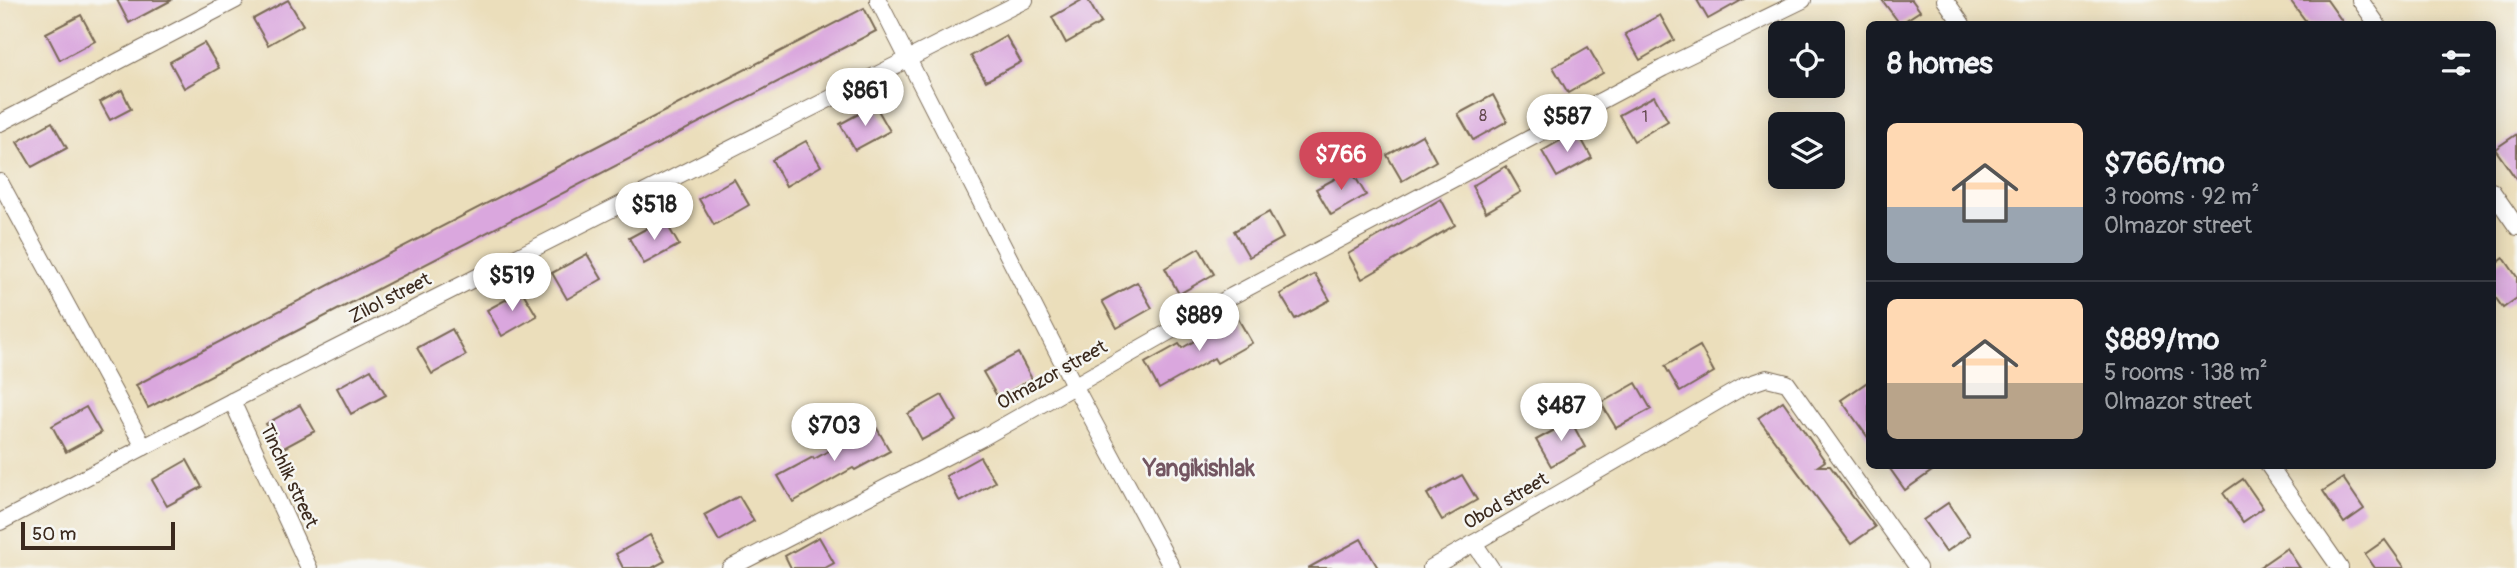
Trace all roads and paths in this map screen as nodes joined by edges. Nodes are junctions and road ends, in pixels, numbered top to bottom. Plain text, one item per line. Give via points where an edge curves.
1 (236, 0) edge
2 (878, 0) edge
3 (1025, 0) edge
4 (1803, 0) edge
5 (1945, 0) edge
6 (2360, 0) edge
7 (1960, 21) edge
8 (2375, 21) edge
9 (909, 59) junction
10 (0, 123) edge
11 (0, 182) edge
12 (2496, 197) edge
13 (2517, 228) edge
14 (1075, 387) junction
15 (232, 401) junction
16 (144, 447) junction
17 (2271, 469) edge
18 (0, 522) edge
19 (1474, 543) junction
20 (309, 568) edge
21 (730, 568) edge
22 (1172, 568) edge
23 (1431, 568) edge
24 (1491, 568) edge
25 (1918, 568) edge
26 (2340, 568) edge

1 - 10 street
2 - 9 street
3 - 9 street, Zilol street
4 - 14 street, Olmazor street via 1663,68 1232,296
5 - 7 street
6 - 8 street
9 - 14 street
9 - 15 street, Zilol street
11 - 16 street
12 - 13 street
14 - 21 street, Olmazor street
14 - 22 street
15 - 16 street, Zilol street
15 - 20 street, Tinchlik street
16 - 18 street, Zilol street
17 - 26 street
19 - 23 street, Obod street
19 - 24 street
19 - 25 street, Obod street via 1744,386 1768,378 1787,383

